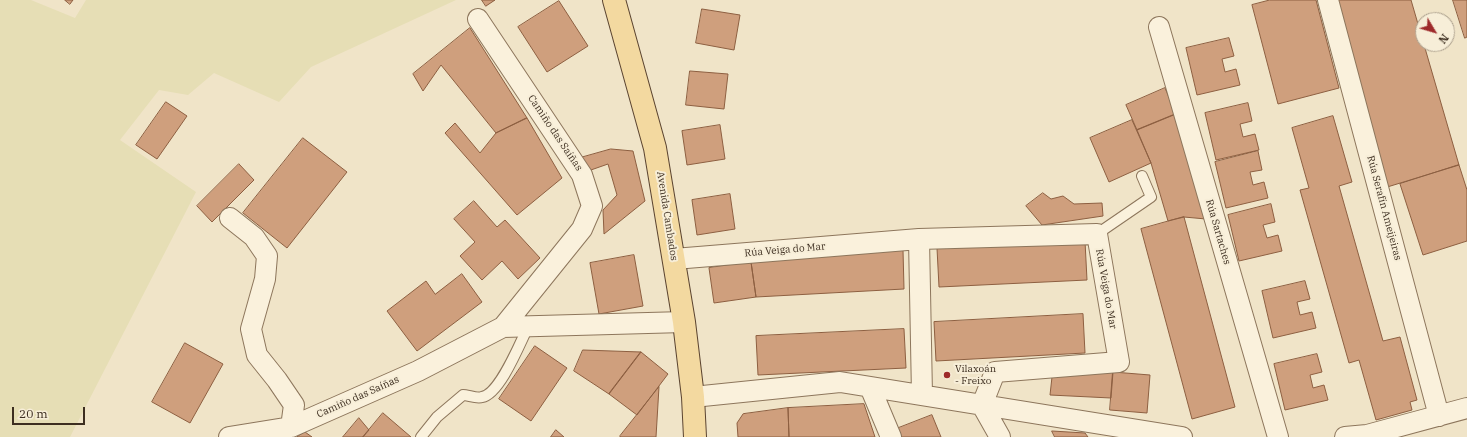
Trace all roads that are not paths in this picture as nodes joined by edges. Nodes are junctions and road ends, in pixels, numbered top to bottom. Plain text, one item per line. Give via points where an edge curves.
1 (614, 0) edge
2 (1328, 0) edge
3 (478, 19) dead end
4 (1159, 27) dead end
5 (1142, 176) dead end
6 (230, 218) dead end
7 (1096, 234) junction
8 (919, 239) junction
9 (674, 259) junction
10 (684, 322) junction
11 (502, 327) junction
12 (528, 327) junction
13 (870, 387) junction
14 (922, 395) junction
15 (693, 397) junction
16 (982, 405) junction
17 (1467, 408) edge
18 (1439, 416) junction
19 (291, 427) junction
20 (229, 437) edge
21 (421, 437) edge
22 (695, 437) edge
23 (891, 437) edge
24 (1000, 437) edge
25 (1182, 437) edge
26 (1278, 437) edge
27 (1345, 437) edge

1 - 9 main road, Avenida Cambados via 655,148
2 - 18 street, Rúa Serafín Ameijeiras
3 - 11 street, Camiño das Saíñas via 582,175 592,206 582,229
4 - 26 street, Rúa Sartaches
5 - 7 lane via 1151,197
6 - 19 street via 254,237 267,256 265,279 251,328 257,355 294,405
7 - 8 street, Rúa Veiga do Mar
7 - 16 street, Rúa Veiga do Mar via 1119,362 995,372
8 - 9 street, Rúa Veiga do Mar
8 - 14 street
9 - 10 main road, Avenida Cambados
10 - 12 street, Camiño das Saíñas
10 - 15 main road, Avenida Cambados
11 - 12 street, Camiño das Saíñas
11 - 19 street, Camiño das Saíñas via 418,371
12 - 21 lane via 508,368 492,392 482,398 463,395 437,418
13 - 14 street
13 - 15 street via 840,382
13 - 23 street
14 - 16 street
15 - 22 main road, Avenida Cambados
16 - 24 street
16 - 25 street
17 - 18 street
18 - 27 street via 1367,435
19 - 20 street, Camiño das Saíñas

